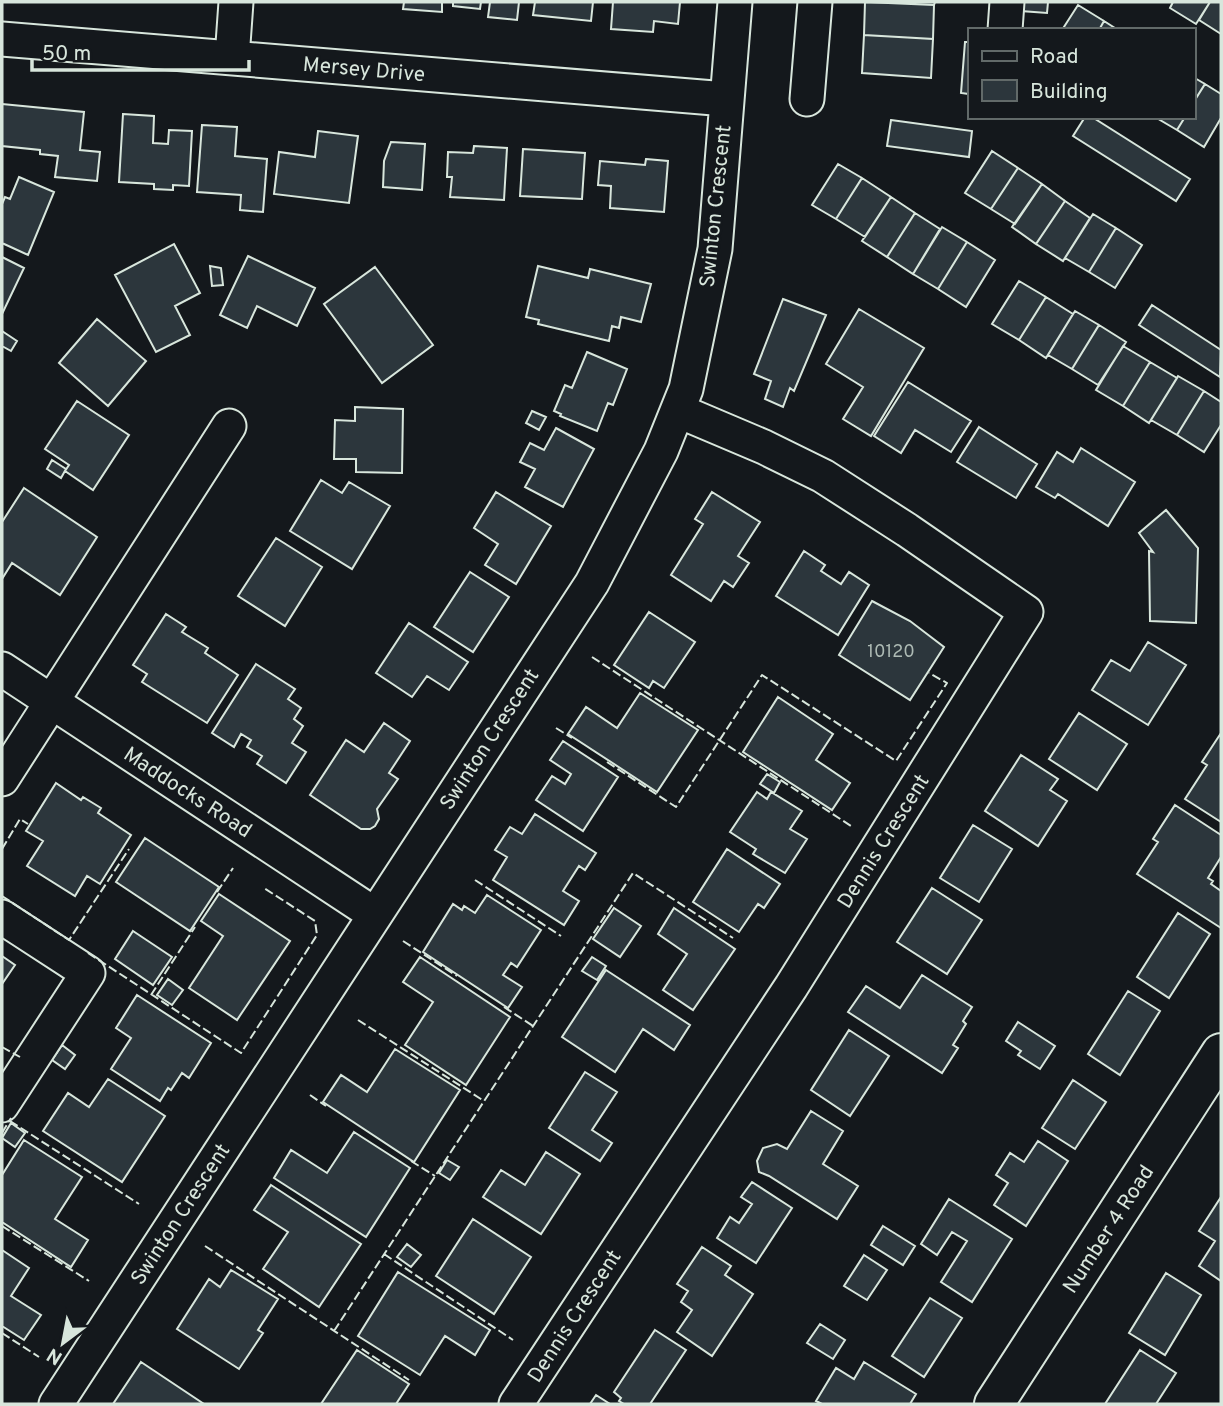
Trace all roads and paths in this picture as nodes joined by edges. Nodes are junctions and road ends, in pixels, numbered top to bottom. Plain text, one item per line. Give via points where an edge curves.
1 (236, 2) edge
2 (735, 2) edge
3 (815, 2) edge
4 (1007, 2) edge
5 (1005, 28) edge
6 (2, 39) edge
7 (232, 58) junction
8 (726, 99) junction
9 (807, 99) dead end
10 (678, 411) junction
11 (229, 426) dead end
12 (2, 669) edge
13 (52, 702) junction
14 (2, 779) edge
15 (374, 914) junction
16 (2, 917) edge
17 (1221, 1053) edge
18 (2, 1105) edge
19 (56, 1404) edge
20 (516, 1404) edge
21 (995, 1404) edge

1 - 7 street
2 - 8 street, Swinton Crescent
3 - 9 street
4 - 5 street
6 - 7 street, Mersey Drive
7 - 8 street, Mersey Drive
8 - 10 street, Swinton Crescent via 715,249
10 - 15 street, Swinton Crescent via 592,583
10 - 20 street, Dennis Crescent via 823,476 1026,612 791,987
11 - 13 street
12 - 13 street, Maddocks Road
13 - 14 street
13 - 15 street, Maddocks Road
15 - 19 street, Swinton Crescent
16 - 18 street via 88,973
17 - 21 main road, Number 4 Road

